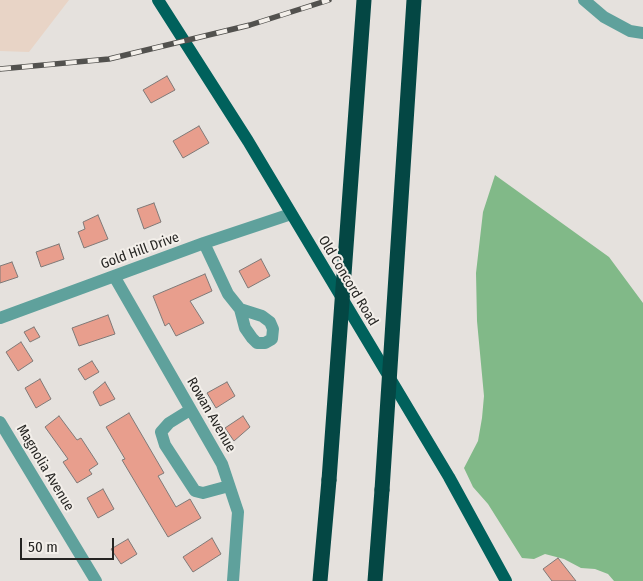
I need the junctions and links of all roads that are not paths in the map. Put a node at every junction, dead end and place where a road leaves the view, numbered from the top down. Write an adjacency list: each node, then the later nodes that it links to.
1 (158, 0): 6 (main road, Old Concord Road)
2 (364, 0): 16 (highway, bridge)
3 (414, 0): 17 (highway, bridge)
4 (584, 0): 5 (street)
5 (643, 33)
6 (291, 214): 7 (street, Gold Hill Drive); 18 (main road, Old Concord Road)
7 (204, 242): 8 (street, Gold Hill Drive); 9 (street)
8 (114, 276): 10 (street, Gold Hill Drive); 11 (street, Rowan Avenue)
9 (240, 309)
10 (0, 318)
11 (190, 410): 13 (street, Rowan Avenue); 13 (street)
12 (0, 422): 14 (street, Magnolia Avenue)
13 (229, 486): 15 (street, Rowan Avenue)
14 (96, 581)
15 (234, 581)
16 (320, 581)
17 (375, 581)
18 (506, 581)

